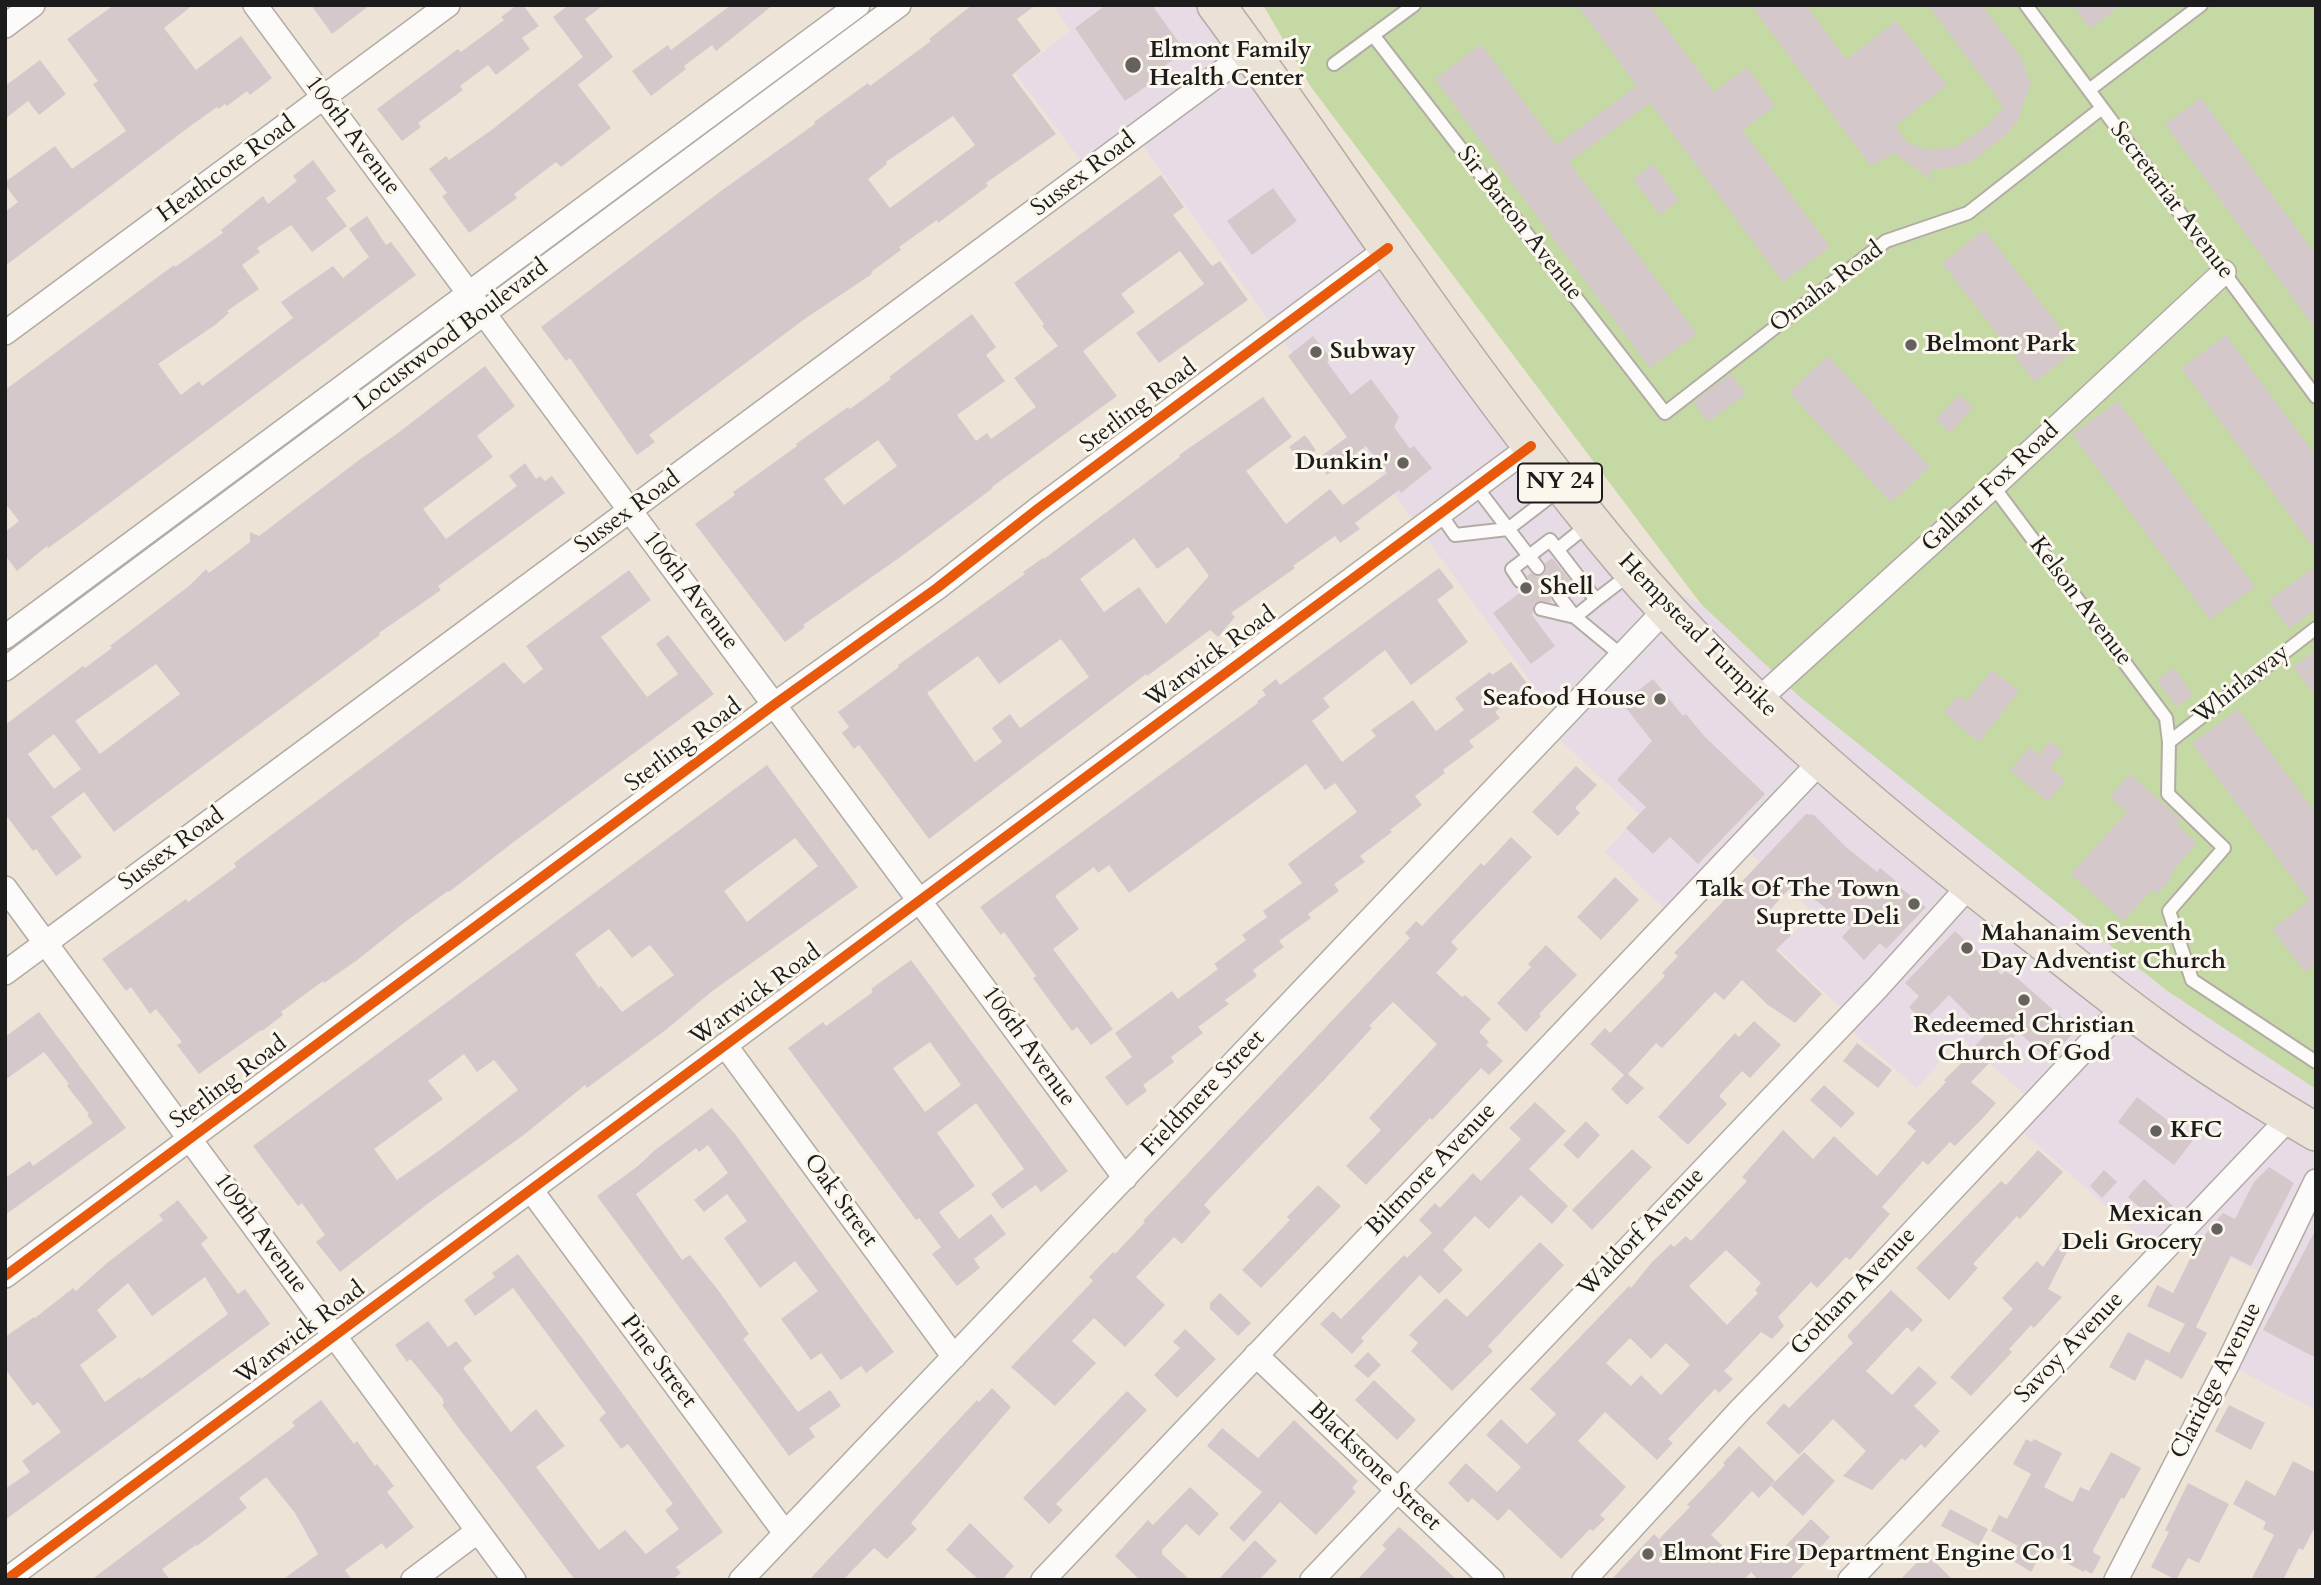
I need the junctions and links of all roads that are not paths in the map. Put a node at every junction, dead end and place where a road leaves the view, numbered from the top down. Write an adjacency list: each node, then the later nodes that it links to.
1 (33, 5): 10 (street)
2 (255, 5): 17 (street, 106th Avenue)
3 (448, 5): 17 (street, Heathcote Road)
4 (858, 5): 13 (street, Locustwood Boulevard)
5 (899, 5): 15 (street, Locustwood Boulevard)
6 (1216, 5): 12 (main road, Hempstead Turnpike / NY 24)
7 (1414, 5): 11 (lane)
8 (2026, 5): 16 (lane, Secretariat Avenue)
9 (2201, 5): 16 (lane)
10 (5, 26)
11 (1373, 35): 14 (lane); 25 (lane, Sir Barton Avenue)
12 (1250, 51): 19 (main road, Hempstead Turnpike / NY 24); 31 (street, Sussex Road)
13 (782, 61): 15 (street); 21 (street, Locustwood Boulevard)
14 (1334, 64)
15 (796, 81): 22 (street, Locustwood Boulevard)
16 (2089, 90): 18 (lane, Secretariat Avenue)
17 (324, 98): 21 (street, 106th Avenue); 23 (street, Heathcote Road)
18 (2102, 108): 20 (lane, Secretariat Avenue); 25 (lane, Omaha Road)
19 (1388, 248): 26 (main road, Hempstead Turnpike / NY 24); 51 (street, Sterling Road)
20 (2224, 272): 24 (lane, Secretariat Avenue); 27 (street, Gallant Fox Road)
21 (469, 294): 22 (street, 106th Avenue); 30 (street, Locustwood Boulevard)
22 (483, 313): 31 (street, 106th Avenue); 35 (street, Locustwood Boulevard)
23 (5, 333)
24 (2316, 397)
25 (1665, 413)
26 (1531, 446): 28 (main road, Hempstead Turnpike / NY 24); 29 (street, Warwick Road)
27 (1993, 486): 50 (street, Gallant Fox Road); 52 (lane, Kelson Avenue)
28 (1563, 487): 33 (main road, Hempstead Turnpike / NY 24); 34 (lane)
29 (1477, 488): 32 (street, Warwick Road); 34 (lane)
30 (177, 511): 35 (street); 47 (street, Locustwood Boulevard)
31 (630, 512): 51 (street, 106th Avenue); 57 (street, Sussex Road)
32 (1441, 514): 34 (lane); 56 (street, Warwick Road)
33 (1592, 522): 36 (lane); 39 (main road, Hempstead Turnpike / NY 24)
34 (1508, 529): 37 (lane)
35 (191, 530): 49 (street, Locustwood Boulevard)
36 (1558, 549): 37 (lane); 42 (lane)
37 (1529, 556): 38 (lane); 40 (lane)
38 (1538, 568)
39 (1633, 571): 42 (lane); 43 (main road, Hempstead Turnpike / NY 24)
40 (1520, 581)
41 (1559, 596): 45 (lane)
42 (1596, 600): 45 (lane)
43 (1667, 608): 48 (street, Fieldmere Street); 50 (main road, Hempstead Turnpike / NY 24)
44 (1541, 609): 45 (lane)
45 (1575, 617): 48 (lane)
46 (2316, 628): 52 (lane, Whirlaway)
47 (5, 637)
48 (1621, 656): 64 (street, Fieldmere Street)
49 (5, 669)
50 (1757, 701): 53 (main road, Hempstead Turnpike / NY 24)
51 (775, 704): 56 (street, 106th Avenue); 63 (street, Sterling Road)
52 (2169, 742): 61 (lane)
53 (1821, 761): 54 (main road, Hempstead Turnpike / NY 24); 69 (street, Biltmore Avenue)
54 (1970, 885): 59 (main road, Hempstead Turnpike / NY 24); 71 (street, Waldorf Avenue)
55 (5, 888): 57 (street, 109th Avenue)
56 (920, 900): 60 (street, Warwick Road); 64 (street, 106th Avenue)
57 (47, 943): 58 (street, Sussex Road); 63 (street, 109th Avenue)
58 (5, 974)
59 (2126, 1005): 62 (main road, Hempstead Turnpike / NY 24); 81 (street, Gotham Avenue)
60 (725, 1045): 66 (street, Warwick Road); 70 (street, Oak Street)
61 (2316, 1062)
62 (2303, 1124): 82 (street, Savoy Avenue)
63 (190, 1138): 67 (street, Sterling Road); 68 (street, 109th Avenue)
64 (1125, 1178): 70 (street, Fieldmere Street)
65 (2316, 1181): 83 (street, Claridge Avenue)
66 (531, 1190): 68 (street, Warwick Road); 73 (street, Pine Street)
67 (5, 1276)
68 (335, 1336): 72 (street, 109th Avenue); 74 (street, Warwick Road)
69 (1256, 1355): 71 (street, Blackstone Street); 78 (street, Biltmore Avenue)
70 (954, 1357): 73 (street, Fieldmere Street)
71 (1398, 1490): 79 (street, Waldorf Avenue); 80 (street, Blackstone Street)
72 (478, 1531): 75 (street); 76 (street, 109th Avenue)
73 (785, 1533): 77 (street, Fieldmere Street)
74 (6, 1580)
75 (413, 1580)
76 (514, 1580)
77 (741, 1580)
78 (1043, 1580)
79 (1312, 1580)
80 (1492, 1580)
81 (1584, 1580)
82 (1850, 1580)
83 (2116, 1580)

